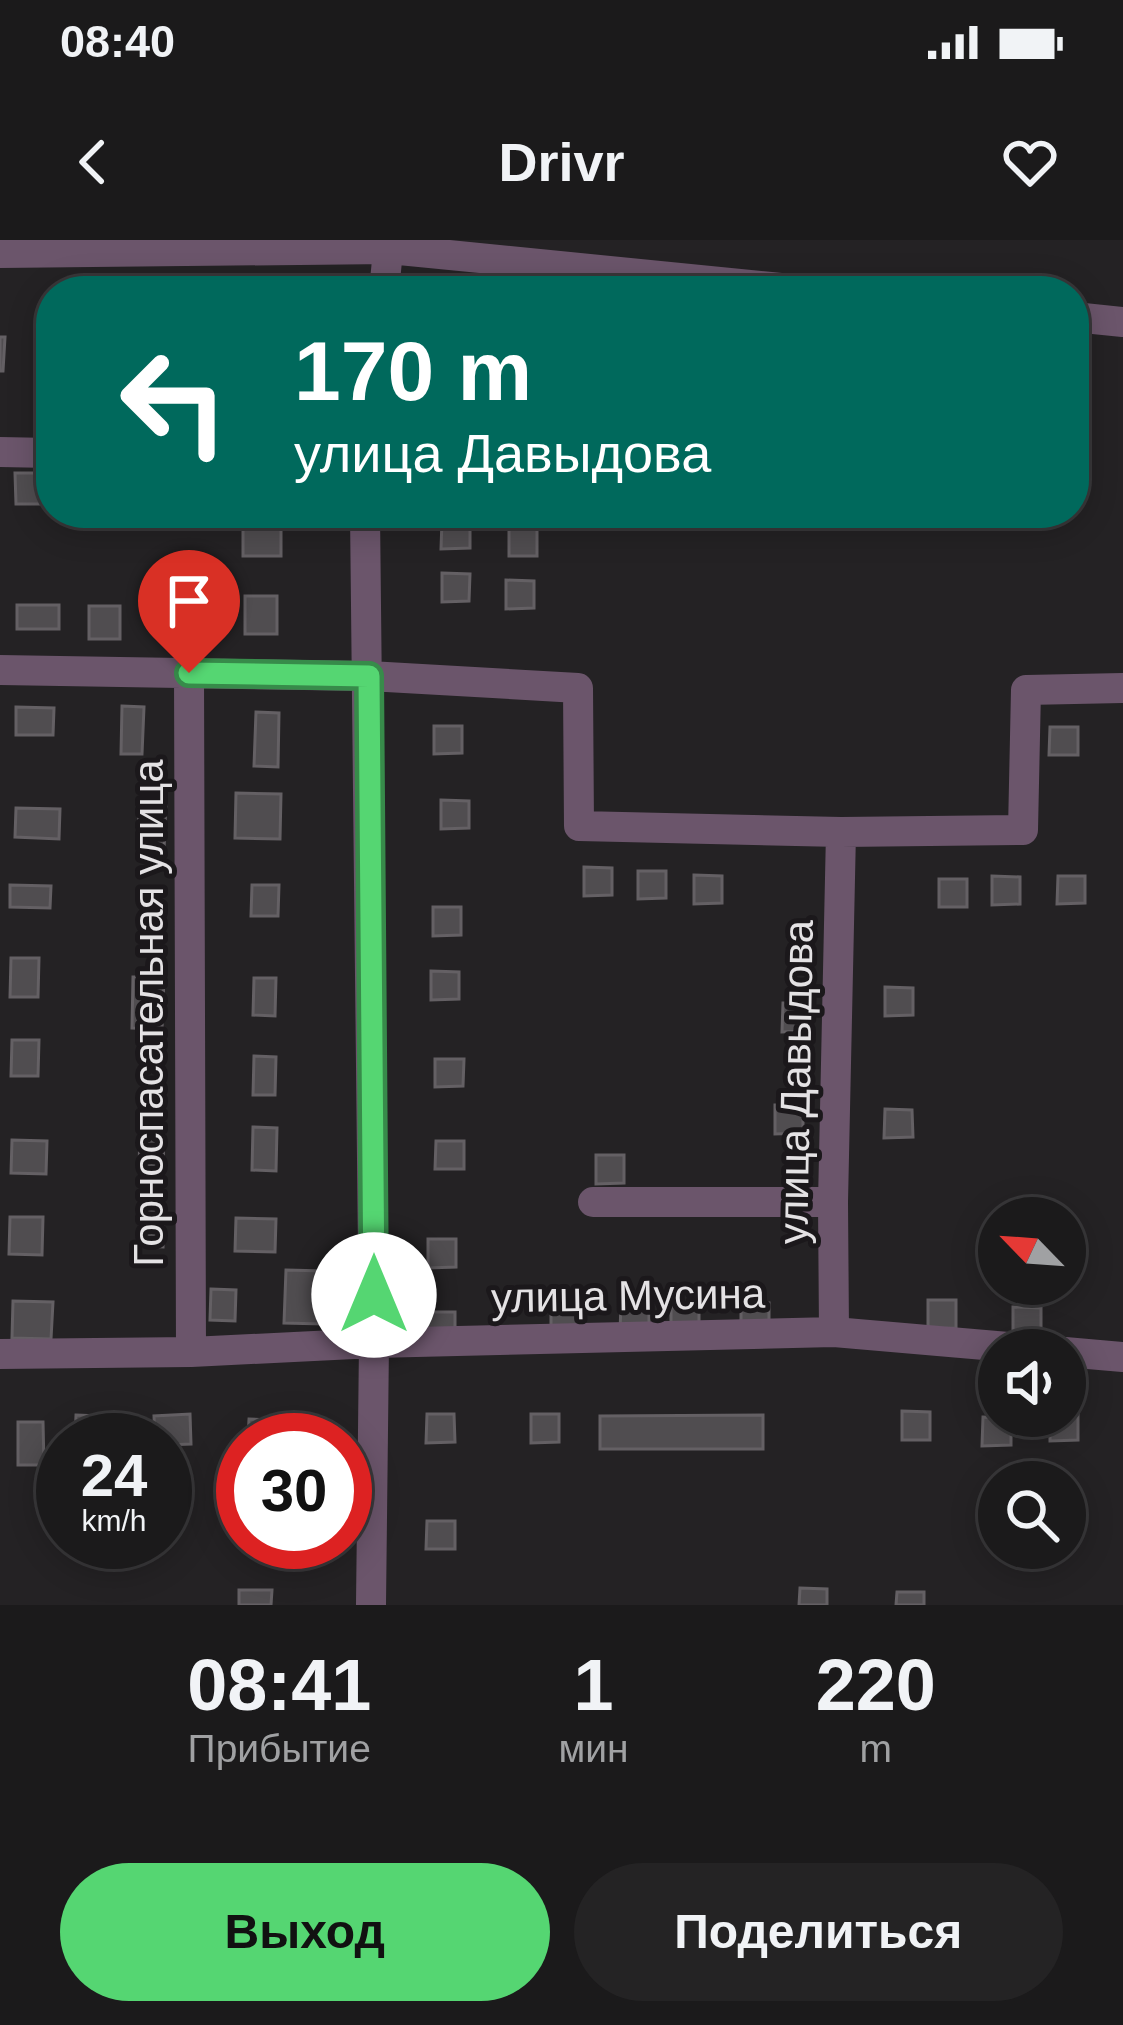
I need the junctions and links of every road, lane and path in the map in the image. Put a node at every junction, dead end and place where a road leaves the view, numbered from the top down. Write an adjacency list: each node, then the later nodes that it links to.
1 (389, 245): 2 (street); 3 (street); 4 (street)
2 (0, 253)
3 (386, 276)
4 (674, 276)
5 (1089, 319): 6 (street)
6 (1123, 322)
7 (0, 452): 8 (street)
8 (36, 453)
9 (365, 528): 12 (street)
10 (0, 670): 11 (street)
11 (189, 673): 12 (street); 20 (street, Горноспасательная улица)
12 (369, 676): 14 (street); 18 (street)
13 (1123, 688): 14 (street)
14 (841, 832): 16 (street, улица Давыдова)
15 (593, 1202): 16 (street)
16 (833, 1202): 17 (street, улица Давыдова)
17 (834, 1332): 18 (street, улица Мусина); 19 (street, улица Мусина)
18 (374, 1343): 20 (street, улица Мусина); 24 (street)
19 (978, 1344)
20 (190, 1352): 21 (street, улица Мусина)
21 (0, 1354)
22 (1086, 1354): 23 (street)
23 (1123, 1357)
24 (371, 1605)

